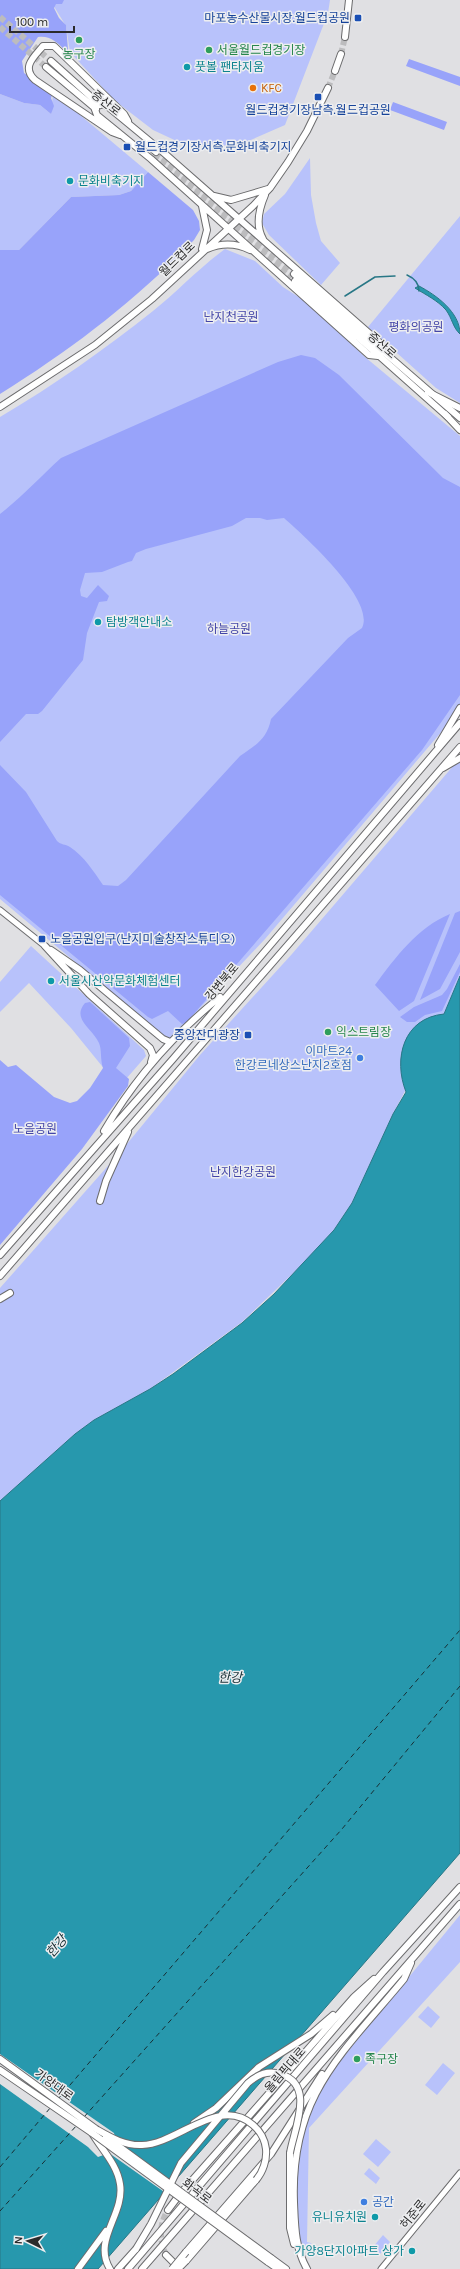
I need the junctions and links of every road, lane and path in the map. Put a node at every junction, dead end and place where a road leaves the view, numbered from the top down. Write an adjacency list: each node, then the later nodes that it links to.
1 (349, 0): 2 (main road)
2 (345, 37)
3 (341, 54): 6 (main road)
4 (51, 61): 8 (main road, 증산로)
5 (46, 67): 8 (main road, 증산로)
6 (335, 71)
7 (328, 88): 12 (main road, 월드컵로)
8 (96, 105): 9 (main road); 10 (main road); 11 (main road, 증산로)
9 (130, 125): 10 (main road); 13 (main road)
10 (125, 137): 14 (main road)
11 (154, 154)
12 (270, 188): 13 (main road); 15 (main road, 월드컵로); 17 (main road)
13 (206, 192): 15 (main road)
14 (201, 203): 16 (main road); 18 (main road)
15 (238, 219): 16 (main road, 월드컵로); 17 (main road)
16 (228, 228): 18 (main road, 월드컵로); 19 (main road)
17 (265, 243): 21 (main road)
18 (202, 251): 19 (main road); 23 (main road, 월드컵로)
19 (255, 252): 21 (main road)
20 (293, 276): 21 (main road, 증산로)
21 (379, 354): 22 (main road, 증산로); 25 (main road, 증산로)
22 (428, 392): 24 (main road); 26 (main road, 증산로)
23 (0, 407)
24 (460, 408)
25 (445, 414): 27 (main road, 증산로); 28 (main road)
26 (460, 418)
27 (460, 427)
28 (460, 430)
29 (460, 708): 33 (main road)
30 (460, 724): 33 (main road, 강변북로)
31 (460, 746): 34 (main road, 강변북로)
32 (460, 758): 34 (main road)
33 (429, 760): 39 (main road, 강변북로)
34 (440, 770): 42 (main road, 강변북로)
35 (0, 910): 36 (street)
36 (45, 946): 37 (main road); 38 (main road)
37 (78, 968): 38 (main road); 40 (main road)
38 (72, 977): 41 (main road)
39 (232, 987): 40 (main road); 43 (main road, 강변북로)
40 (170, 1042): 41 (main road)
41 (151, 1062): 43 (main road)
42 (132, 1124): 44 (main road); 46 (main road, 강변북로)
43 (98, 1142): 45 (main road, 강변북로)
44 (100, 1201)
45 (0, 1255)
46 (0, 1276)
47 (10, 1293): 48 (main road)
48 (0, 1299)
49 (460, 1887): 52 (main road, 올림픽대로)
50 (460, 1904): 51 (main road, 올림픽대로)
51 (413, 1958): 54 (main road); 68 (main road, 올림픽대로)
52 (383, 1972): 53 (main road); 67 (main road, 올림픽대로)
53 (354, 1997): 57 (main road, bridge); 60 (main road)
54 (345, 2050): 62 (main road); 69 (main road, bridge)
55 (0, 2059): 58 (main road, 가양대로)
56 (0, 2070): 58 (main road, 가양대로)
57 (190, 2127): 58 (main road, bridge); 70 (main road, bridge)
58 (94, 2131): 61 (main road); 71 (main road, 화곡로, bridge); 72 (main road, 화곡로, bridge)
59 (460, 2172): 74 (street, 허준로)
60 (168, 2210)
61 (117, 2215): 64 (main road); 65 (main road)
62 (298, 2251): 66 (main road, bridge); 73 (main road)
63 (166, 2255): 70 (main road)
64 (78, 2269)
65 (110, 2269)
66 (118, 2269)
67 (128, 2269)
68 (142, 2269)
69 (172, 2269)
70 (180, 2269)
71 (278, 2269)
72 (286, 2269)
73 (307, 2269)
74 (381, 2269)

